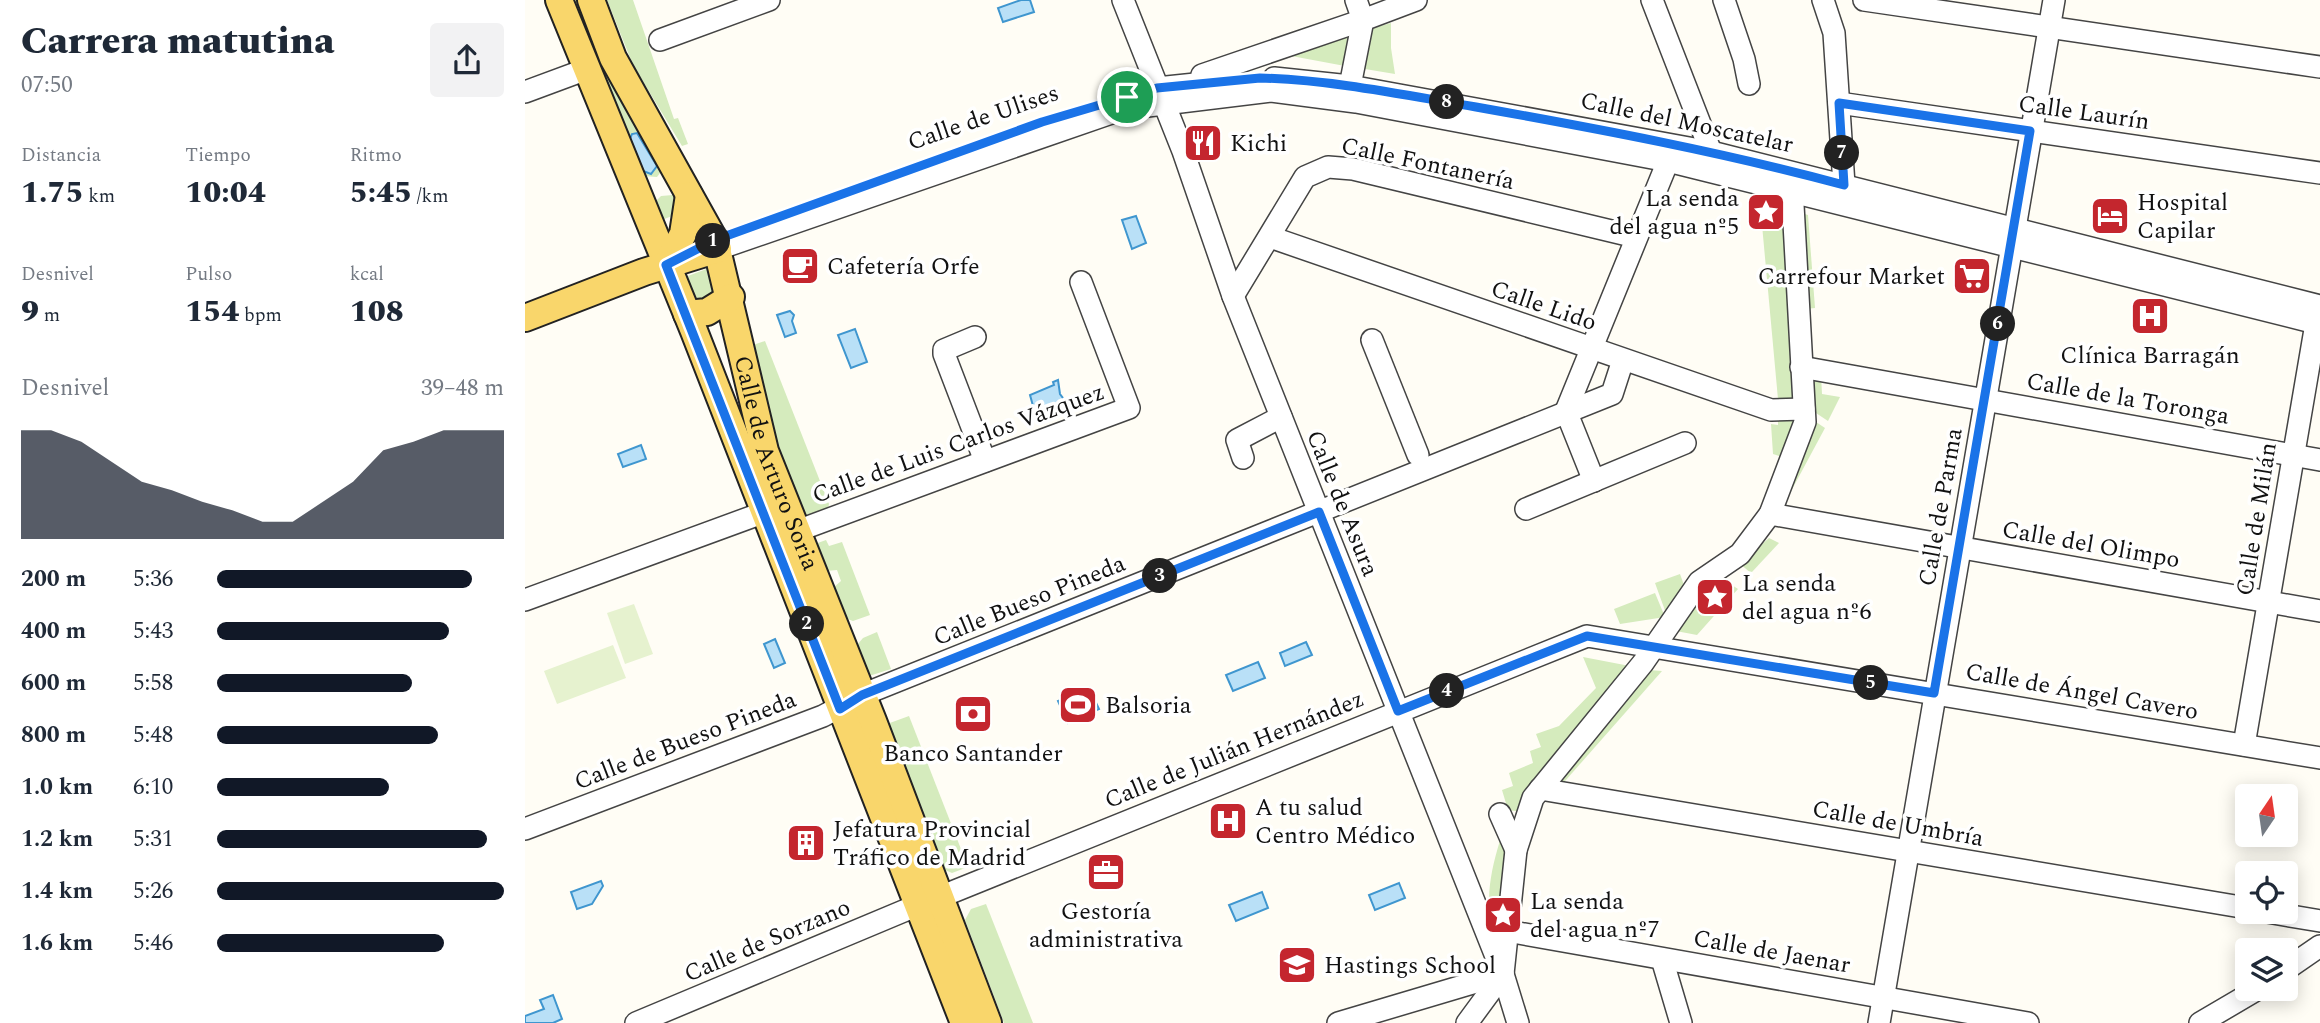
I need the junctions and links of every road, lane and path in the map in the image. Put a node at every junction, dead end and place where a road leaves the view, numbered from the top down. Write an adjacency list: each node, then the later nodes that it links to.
1 (559, 0): 15 (main road, Calle de Arturo Soria)
2 (590, 0): 27 (main road, Calle de Arturo Soria)
3 (769, 0): 13 (street)
4 (1123, 0): 19 (street, Calle de Asura)
5 (1416, 0): 11 (street, Calle de Ulises)
6 (1652, 0): 22 (street)
7 (1724, 0): 16 (street)
8 (1823, 0): 20 (street)
9 (1864, 0): 12 (street)
10 (2054, 0): 12 (street, Calle de Parma)
11 (1359, 10): 17 (street); 19 (street, Calle de Ulises)
12 (2049, 27): 14 (street); 21 (street, Calle de Parma)
13 (660, 40)
14 (2320, 67)
15 (587, 69): 18 (street); 28 (main road, Calle de Arturo Soria)
16 (1749, 83)
17 (1350, 86): 19 (street, Calle del Moscatelar); 22 (street, Calle del Moscatelar)
18 (525, 92)
19 (1160, 96): 23 (street, Calle del Moscatelar); 32 (street, Calle de Ulises); 35 (street, Calle de Asura)
20 (1839, 103): 21 (street, Calle Laurín); 26 (street)
21 (2030, 131): 24 (street, Calle Laurín); 31 (street, Calle de Parma)
22 (1711, 152): 25 (street, Calle del Moscatelar)
23 (1668, 161): 25 (street, Calle del Moscatelar); 30 (street)
24 (2320, 173)
25 (1800, 175): 26 (street, Calle del Moscatelar); 31 (street, Calle del Moscatelar); 45 (street)
26 (1844, 185): 31 (street, Calle del Moscatelar)
27 (689, 195): 28 (main road); 32 (main road, Calle de Arturo Soria); 33 (main road)
28 (641, 204): 33 (main road, Calle de Arturo Soria)
29 (1270, 237): 30 (street, Calle Fontanería); 35 (street, Calle Fontanería); 42 (street, Calle Lido)
30 (1636, 237): 42 (street)
31 (2012, 237): 37 (street, Calle del Moscatelar); 48 (street, Calle de Parma)
32 (716, 245): 33 (main road); 36 (main road, Calle de Arturo Soria)
33 (666, 265): 38 (main road, Calle de Arturo Soria); 39 (main road)
34 (1081, 282): 57 (street, Calle de Luis Carlos Vázquez)
35 (1233, 296): 51 (street, Calle de Asura)
36 (731, 297): 38 (main road); 44 (main road, Calle de Arturo Soria)
37 (2319, 312): 46 (street, Calle de Milán)
38 (687, 314): 47 (main road, Calle de Arturo Soria)
39 (525, 318)
40 (975, 337): 57 (street)
41 (1372, 340): 53 (street)
42 (1593, 350): 43 (street, Calle Lido); 50 (street)
43 (1623, 360): 49 (street, Calle Lido); 50 (street, Calle Bueso Pineda)
44 (743, 367): 47 (main road); 63 (main road, Calle de Arturo Soria)
45 (1801, 368): 48 (street, Calle de la Toronga); 49 (street)
46 (2314, 369): 54 (street, Calle de Milán)
47 (710, 374): 60 (main road, Calle de Arturo Soria)
48 (1985, 399): 54 (street, Calle de la Toronga); 64 (street, Calle de Parma)
49 (1804, 409): 62 (street)
50 (1566, 411): 58 (street); 61 (street, Calle Bueso Pineda)
51 (1281, 417): 55 (street); 61 (street, Calle de Asura)
52 (1685, 443): 58 (street)
53 (1419, 455)
54 (2293, 455): 56 (street, Calle de la Toronga); 66 (street, Calle de Milán)
55 (1243, 458)
56 (2320, 460)
57 (985, 461): 63 (street, Calle de Luis Carlos Vázquez)
58 (1594, 481): 59 (street)
59 (1526, 509)
60 (765, 512): 65 (street); 71 (main road, Calle de Arturo Soria)
61 (1319, 512): 71 (street, Calle Bueso Pineda); 72 (street, Calle de Asura)
62 (1770, 514): 64 (street, Calle del Olimpo); 69 (street)
63 (797, 531): 71 (main road, Calle de Arturo Soria)
64 (1960, 547): 66 (street, Calle del Olimpo); 70 (street, Calle de Parma)
65 (525, 600)
66 (2269, 602): 67 (street, Calle del Olimpo); 73 (street, Calle de Milán)
67 (2320, 611)
68 (1587, 636): 69 (street, Calle de Ángel Cavero); 72 (street, Calle de Julián Hernández)
69 (1655, 647): 70 (street, Calle de Ángel Cavero); 75 (street)
70 (1934, 693): 73 (street, Calle de Ángel Cavero); 79 (street, Calle de Parma)
71 (851, 702): 77 (street, Calle de Bueso Pineda); 80 (main road, Calle de Arturo Soria)
72 (1398, 711): 80 (street, Calle de Julián Hernández); 88 (street, Calle de Asura)
73 (2245, 745): 74 (street, Calle de Ángel Cavero)
74 (2320, 758)
75 (1540, 789): 78 (street); 79 (street, Calle de Umbría)
76 (1500, 814): 78 (street)
77 (525, 829)
78 (1516, 850): 84 (street)
79 (1908, 852): 81 (street, Calle de Umbría); 89 (street, Calle de Parma)
80 (929, 901): 92 (street, Calle de Sorzano); 93 (main road, Calle de Arturo Soria); 94 (main road, Calle de Arturo Soria)
81 (2235, 906)
82 (2298, 917): 83 (street)
83 (2320, 920)
84 (1507, 931): 86 (street, Calle de Jaenar); 88 (street)
85 (2320, 946): 87 (street)
86 (1662, 959): 89 (street, Calle de Jaenar); 98 (street)
87 (2298, 961)
88 (1503, 974): 95 (street); 96 (street); 97 (street, Calle de Asura)
89 (1884, 996): 99 (street, Calle de Parma); 100 (street, Calle de Jaenar)
90 (2238, 1001): 91 (street)
91 (2207, 1019): 101 (street)
92 (636, 1023)
93 (964, 1023)
94 (988, 1023)
95 (1338, 1023)
96 (1468, 1023)
97 (1518, 1023)
98 (1681, 1023)
99 (1879, 1023)
100 (2028, 1023)
101 (2194, 1023)

